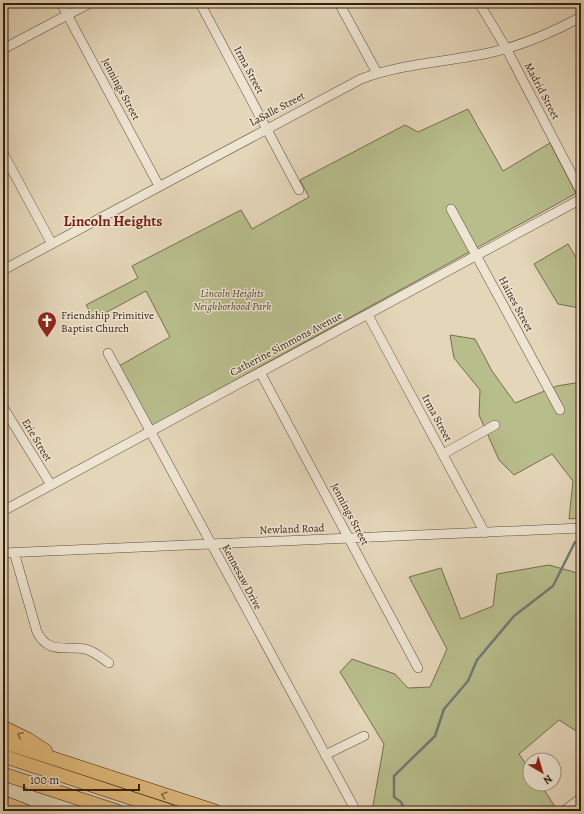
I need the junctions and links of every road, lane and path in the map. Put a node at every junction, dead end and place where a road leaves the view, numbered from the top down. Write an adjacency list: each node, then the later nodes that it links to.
1 (61, 3): 6 (street, Jennings Street)
2 (90, 3): 6 (street)
3 (200, 3): 11 (street, Irma Street)
4 (339, 3): 10 (street)
5 (478, 3): 8 (street, Madrid Street)
6 (67, 15): 9 (street); 13 (street, Jennings Street)
7 (581, 17): 8 (street, LaSalle Street)
8 (506, 48): 10 (street, LaSalle Street); 15 (street, Madrid Street)
9 (3, 49)
10 (377, 73): 11 (street, LaSalle Street)
11 (267, 128): 13 (street, LaSalle Street); 14 (street, Irma Street)
12 (3, 153): 18 (street)
13 (159, 186): 18 (street, LaSalle Street)
14 (300, 190)
15 (581, 192)
16 (581, 199): 19 (street, Catherine Simmons Avenue)
17 (451, 210): 19 (street, Haines Street)
18 (52, 244): 20 (street, LaSalle Street)
19 (476, 256): 21 (street, Catherine Simmons Avenue); 25 (street, Haines Street)
20 (3, 270)
21 (368, 315): 23 (street, Catherine Simmons Avenue); 28 (street, Irma Street)
22 (108, 353): 27 (street, Kennesaw Drive)
23 (260, 372): 27 (street, Catherine Simmons Avenue); 33 (street, Jennings Street)
24 (3, 406): 29 (street, Erie Street)
25 (560, 410)
26 (495, 425): 28 (street)
27 (150, 431): 29 (street, Catherine Simmons Avenue); 34 (street, Kennesaw Drive)
28 (443, 454): 32 (street, Irma Street)
29 (50, 485): 30 (street, Catherine Simmons Avenue)
30 (3, 510)
31 (581, 528): 32 (street, Newland Road)
32 (485, 533): 33 (street, Newland Road)
33 (349, 539): 34 (street, Newland Road); 38 (street, Jennings Street)
34 (212, 544): 35 (street, Newland Road); 42 (street, Kennesaw Drive)
35 (14, 552): 36 (street, Newland Road); 37 (street)
36 (3, 553)
37 (109, 663)
38 (418, 668)
39 (3, 727): 44 (highway, one-way to 39)
40 (364, 736): 42 (street)
41 (3, 742): 44 (highway)
42 (325, 754): 52 (street, Kennesaw Drive)
43 (3, 756): 50 (highway)
44 (60, 760): 51 (highway, one-way to 44)
45 (3, 774): 49 (highway)
46 (581, 798): 53 (street)
47 (3, 802): 48 (highway)
48 (26, 811)
49 (116, 811)
50 (170, 811)
51 (215, 811)
52 (356, 811)
53 (564, 811)

